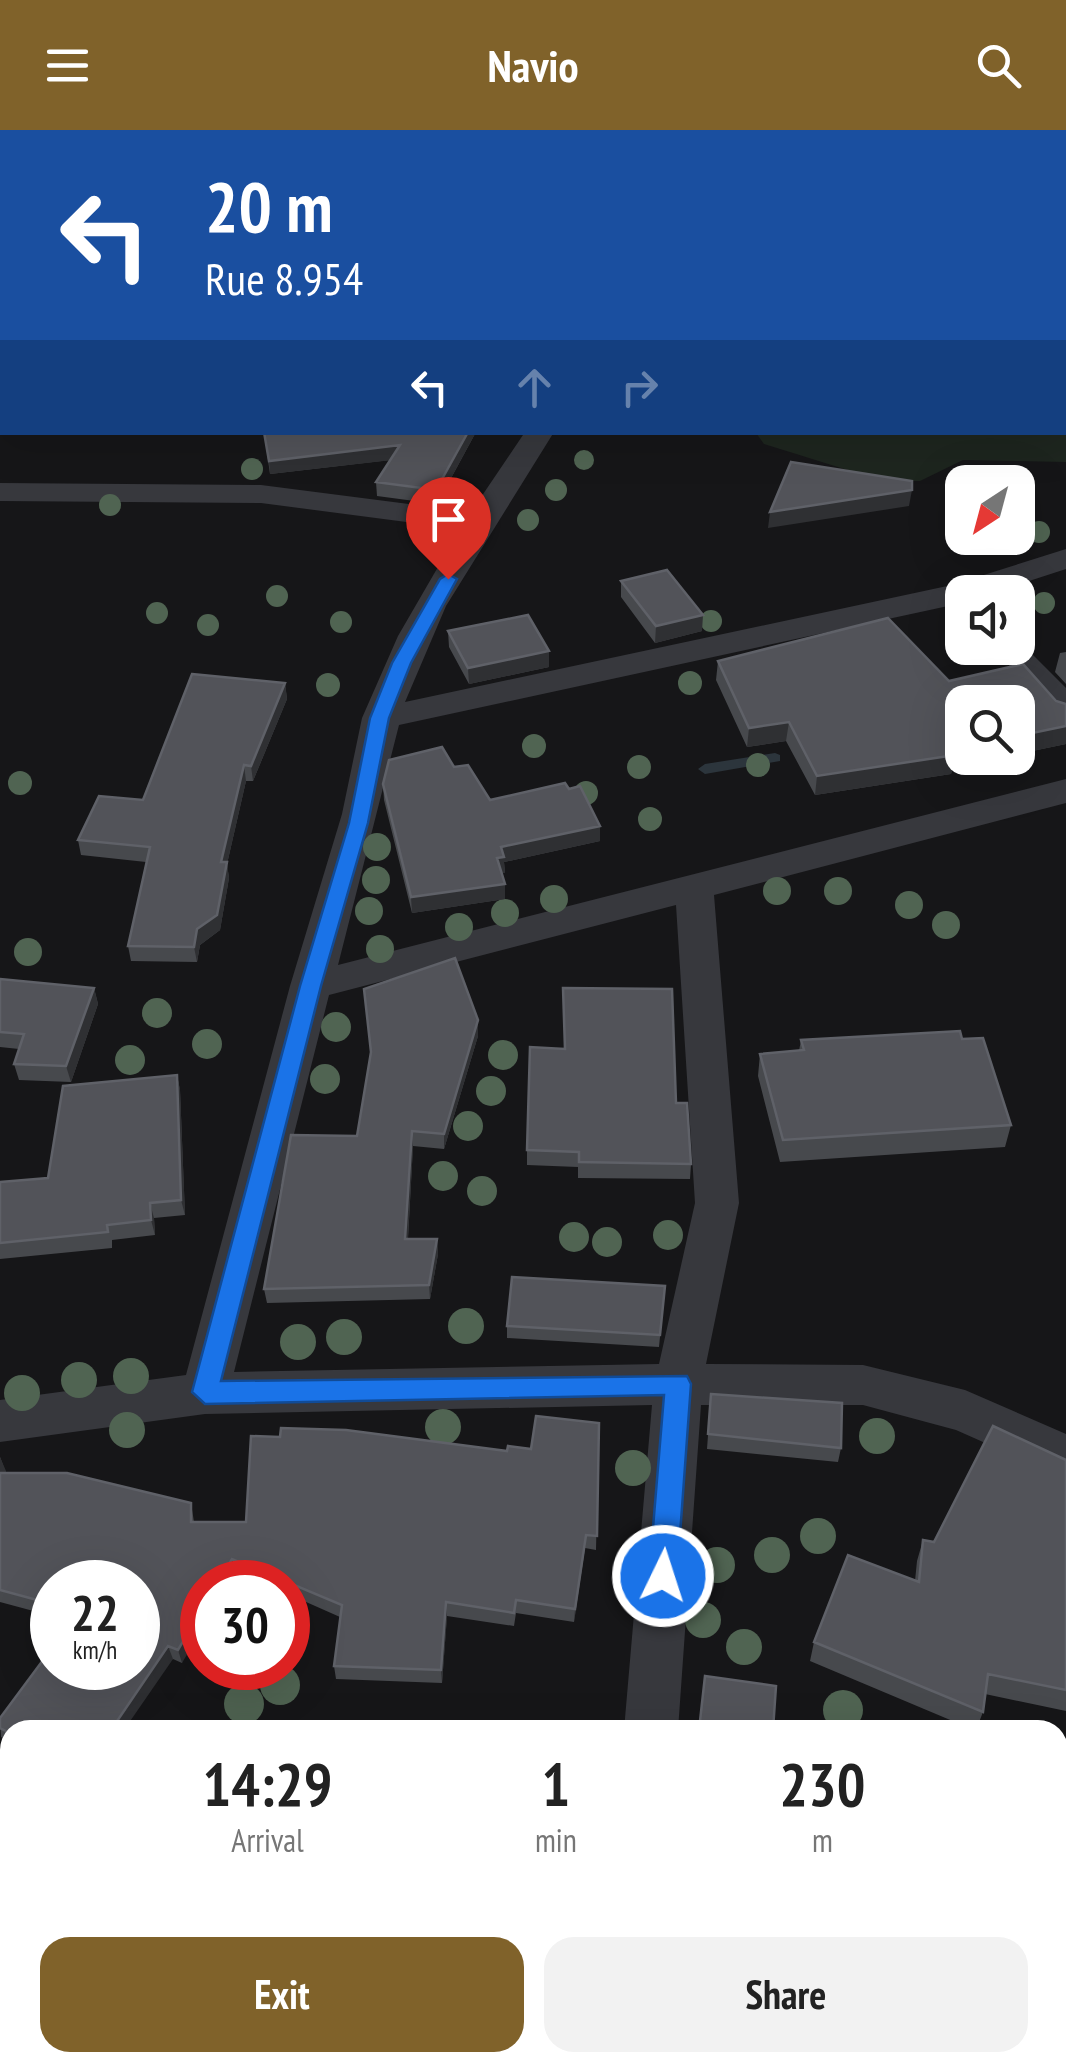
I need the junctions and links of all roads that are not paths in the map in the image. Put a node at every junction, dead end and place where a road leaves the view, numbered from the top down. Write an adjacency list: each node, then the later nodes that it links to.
1 (538, 435): 3 (street)
2 (0, 492): 3 (street)
3 (479, 522): 9 (street)
4 (1066, 559): 5 (street)
5 (1018, 575)
6 (945, 597): 9 (street)
7 (1026, 665): 8 (street)
8 (1066, 709)
9 (380, 718): 12 (street)
10 (1066, 791): 11 (street)
11 (694, 885): 12 (street); 13 (street)
12 (310, 986): 14 (street)
13 (678, 1384): 14 (street); 16 (street); 17 (street)
14 (205, 1392): 15 (street)
15 (0, 1421)
16 (1066, 1457)
17 (652, 1720)

